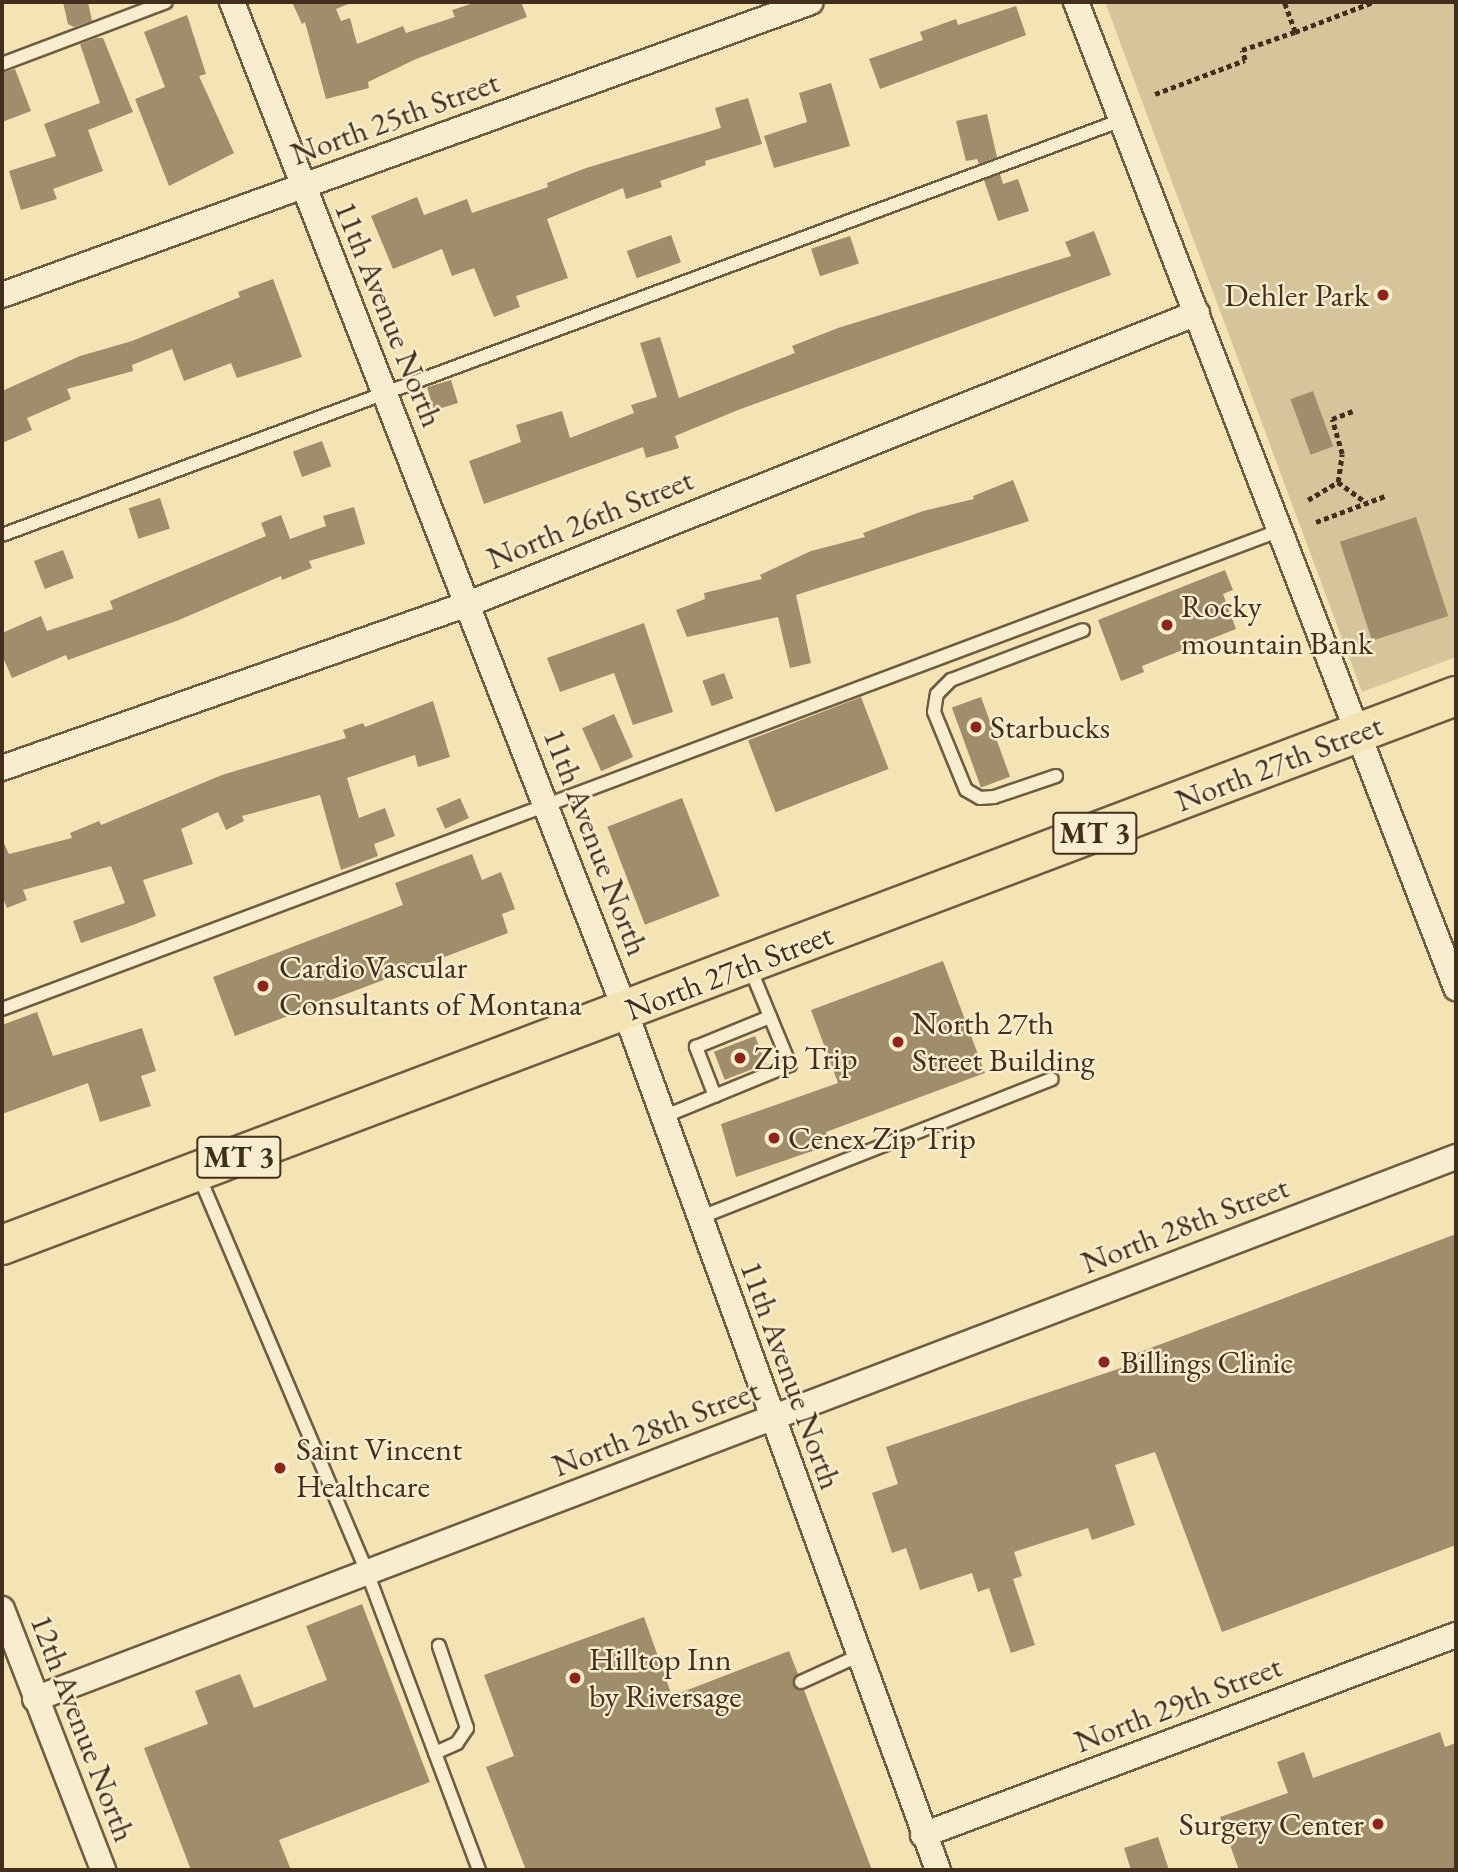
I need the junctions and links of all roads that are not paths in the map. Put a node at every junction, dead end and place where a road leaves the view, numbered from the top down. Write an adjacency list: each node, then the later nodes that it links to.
1 (166, 2): 5 (lane)
2 (232, 2): 7 (street, 11th Avenue North)
3 (811, 2): 7 (street, North 25th Street)
4 (1076, 2): 6 (street)
5 (2, 64)
6 (1122, 120): 9 (street); 10 (lane)
7 (303, 187): 8 (street, North 25th Street); 10 (street, 11th Avenue North)
8 (2, 295)
9 (1197, 313): 11 (street); 13 (street, North 26th Street)
10 (384, 392): 12 (lane); 13 (street, 11th Avenue North)
11 (1281, 530): 16 (street); 19 (lane)
12 (2, 535)
13 (468, 604): 17 (street, North 26th Street); 19 (street, 11th Avenue North)
14 (1083, 631): 18 (lane)
15 (1456, 696): 16 (main road, North 27th Street / MT 3)
16 (1355, 734): 20 (main road, North 27th Street / MT 3); 21 (street)
17 (2, 768)
18 (1056, 776)
19 (544, 805): 22 (lane); 23 (street, 11th Avenue North)
20 (749, 965): 23 (main road, North 27th Street / MT 3); 24 (lane)
21 (1456, 988)
22 (2, 1009)
23 (625, 1012): 27 (street, 11th Avenue North); 29 (main road, North 27th Street / MT 3)
24 (770, 1017): 26 (lane); 26 (lane)
25 (1052, 1079): 30 (lane)
26 (715, 1096): 27 (lane)
27 (663, 1117): 30 (street, 11th Avenue North)
28 (1456, 1157): 32 (street, North 28th Street)
29 (197, 1172): 31 (main road, North 27th Street / MT 3); 33 (lane)
30 (699, 1218): 32 (street, 11th Avenue North)
31 (2, 1245)
32 (772, 1420): 33 (street, North 28th Street); 37 (street, 11th Avenue North)
33 (366, 1572): 39 (street, North 28th Street); 40 (lane)
34 (2, 1609): 39 (street, 12th Avenue North)
35 (1456, 1635): 41 (street, North 29th Street)
36 (439, 1646): 40 (lane)
37 (858, 1656): 38 (lane); 41 (street, 11th Avenue North)
38 (801, 1682)
39 (35, 1699): 42 (street, 12th Avenue North)
40 (435, 1753): 43 (lane)
41 (923, 1835): 44 (street, 11th Avenue North)
42 (103, 1870)
43 (480, 1870)
44 (938, 1870)

